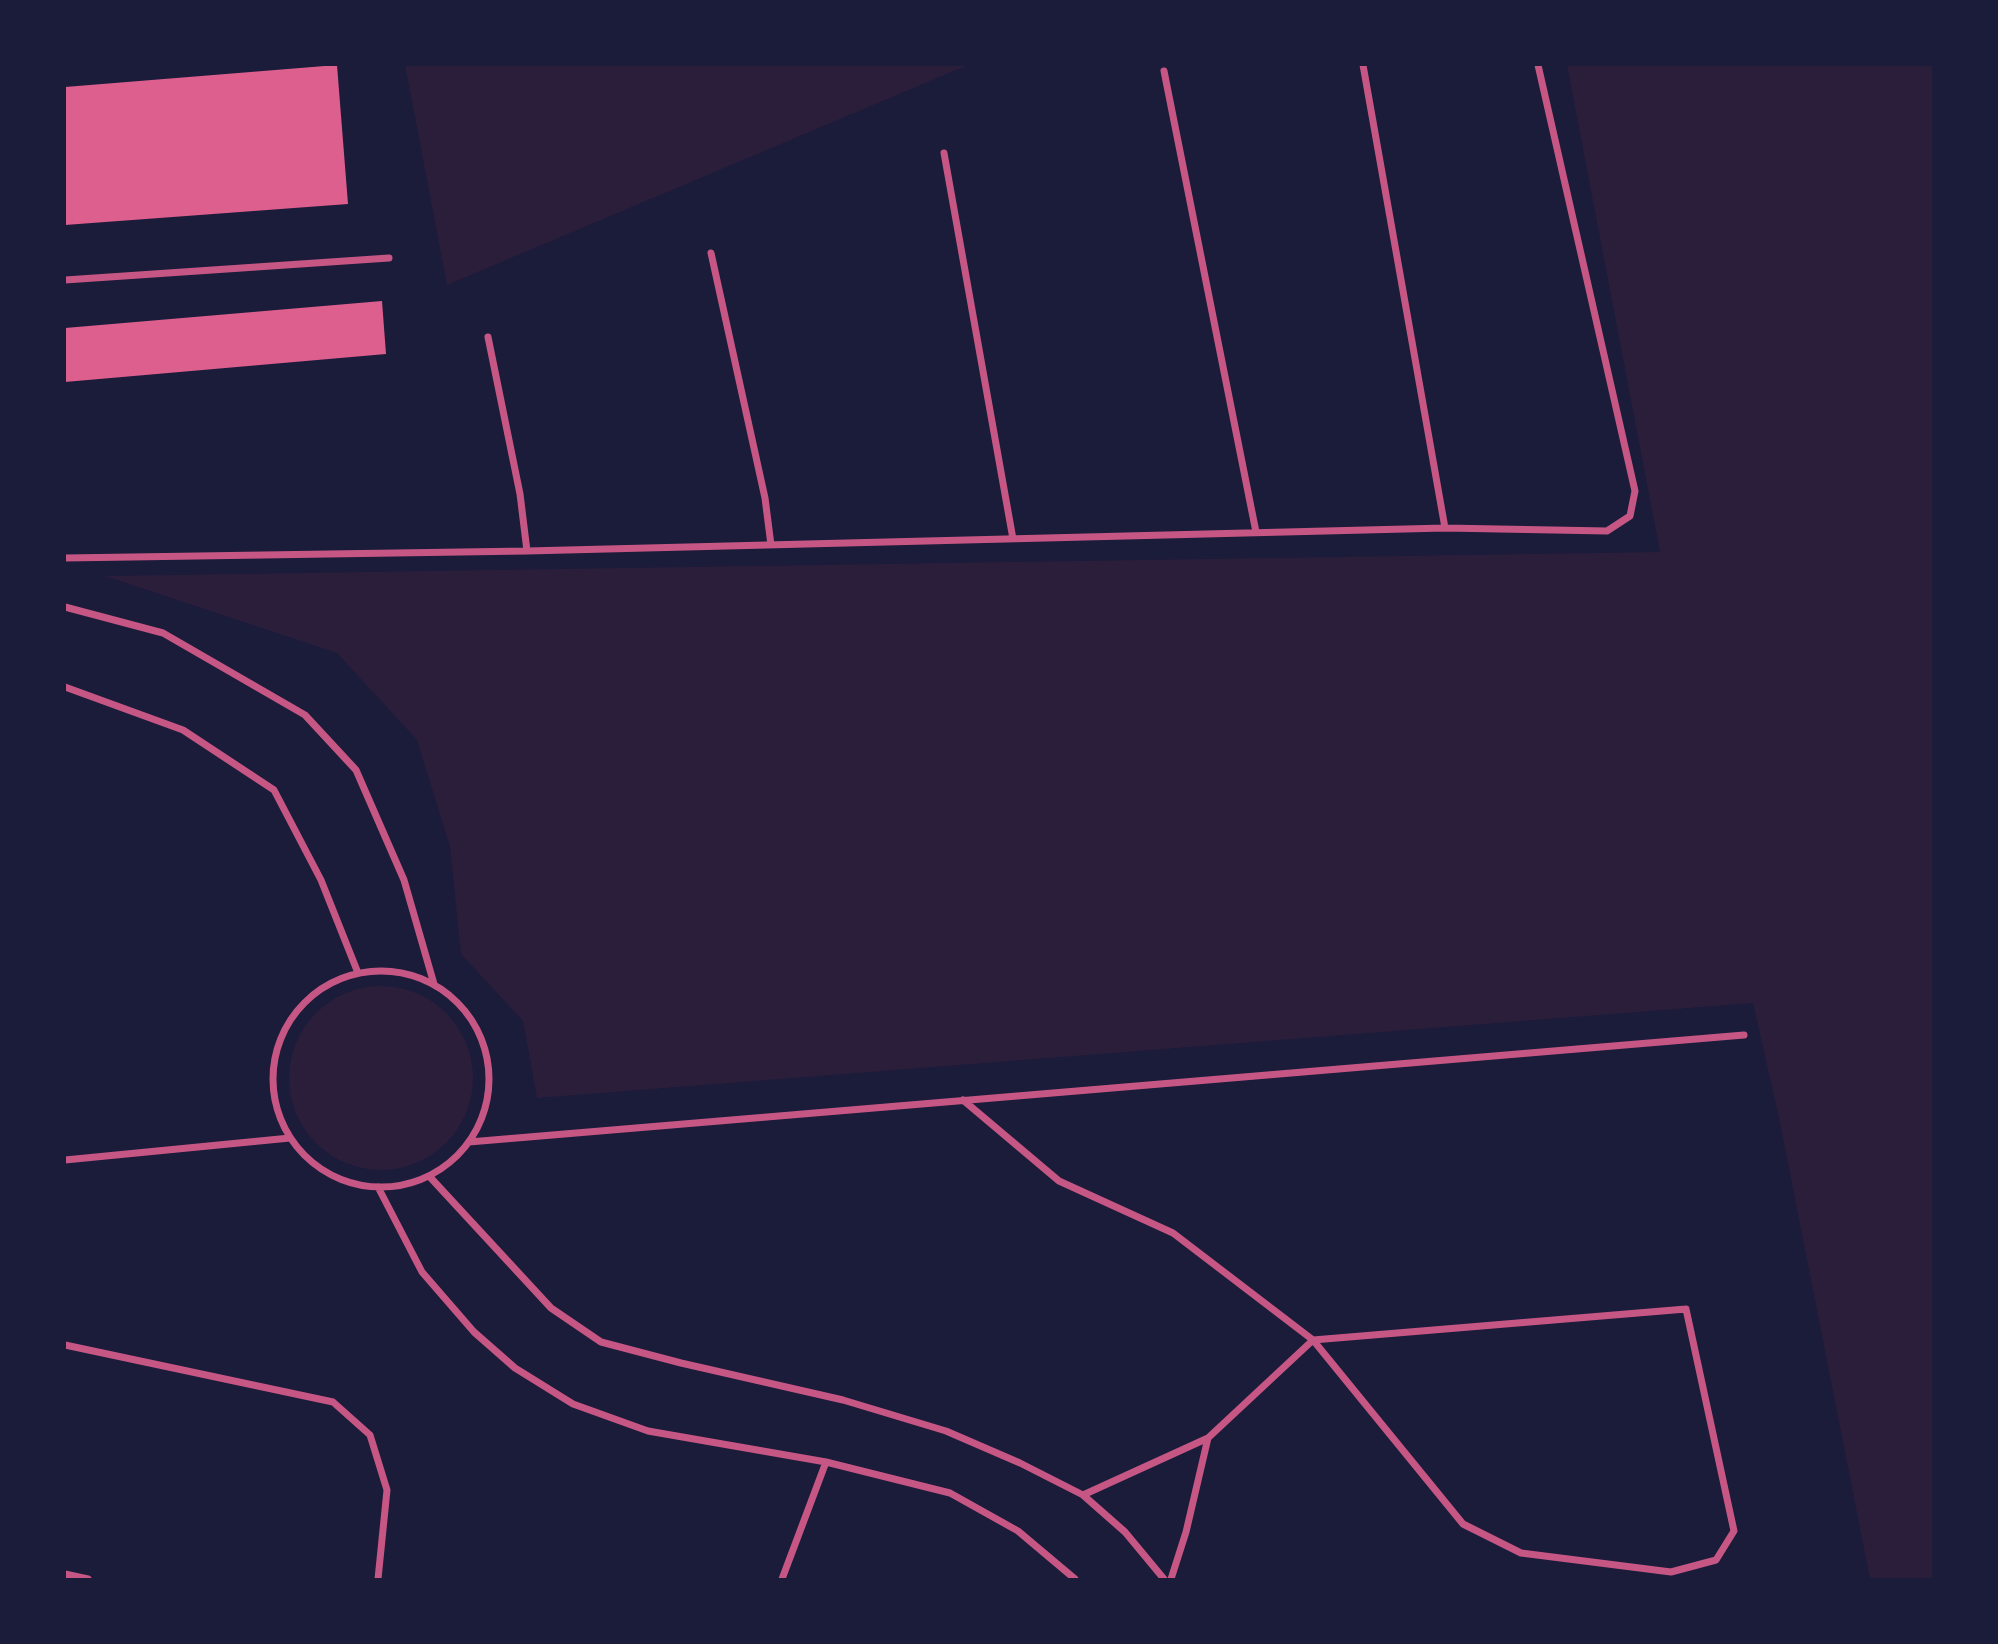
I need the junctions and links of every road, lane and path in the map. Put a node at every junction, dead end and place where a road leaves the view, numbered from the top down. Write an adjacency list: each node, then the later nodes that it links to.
1 (1363, 65): 9 (street)
2 (1538, 65): 9 (street)
3 (1164, 71): 10 (street)
4 (944, 153): 11 (street)
5 (711, 253): 12 (street)
6 (388, 258): 7 (street)
7 (65, 280)
8 (488, 337): 13 (street)
9 (1445, 528): 10 (street)
10 (1256, 532): 11 (street)
11 (1013, 539): 12 (street)
12 (771, 545): 13 (street)
13 (527, 551): 14 (street)
14 (65, 558)
15 (65, 607): 18 (street)
16 (65, 687): 17 (street)
17 (358, 973): 18 (street); 21 (street)
18 (434, 985): 22 (street)
19 (1744, 1035): 20 (street)
20 (963, 1100): 22 (street); 26 (street)
21 (290, 1138): 23 (street); 25 (street)
22 (469, 1142): 24 (street)
23 (65, 1160)
24 (429, 1176): 25 (street); 30 (street)
25 (378, 1187): 29 (street)
26 (1313, 1340): 26 (street); 28 (street)
27 (65, 1345): 33 (street)
28 (1208, 1438): 30 (street); 37 (street)
29 (826, 1462): 34 (street); 35 (street)
30 (1083, 1495): 36 (street)
31 (65, 1574): 32 (street)
32 (88, 1579)
33 (378, 1579)
34 (782, 1579)
35 (1073, 1579)
36 (1164, 1579)
37 (1171, 1579)

